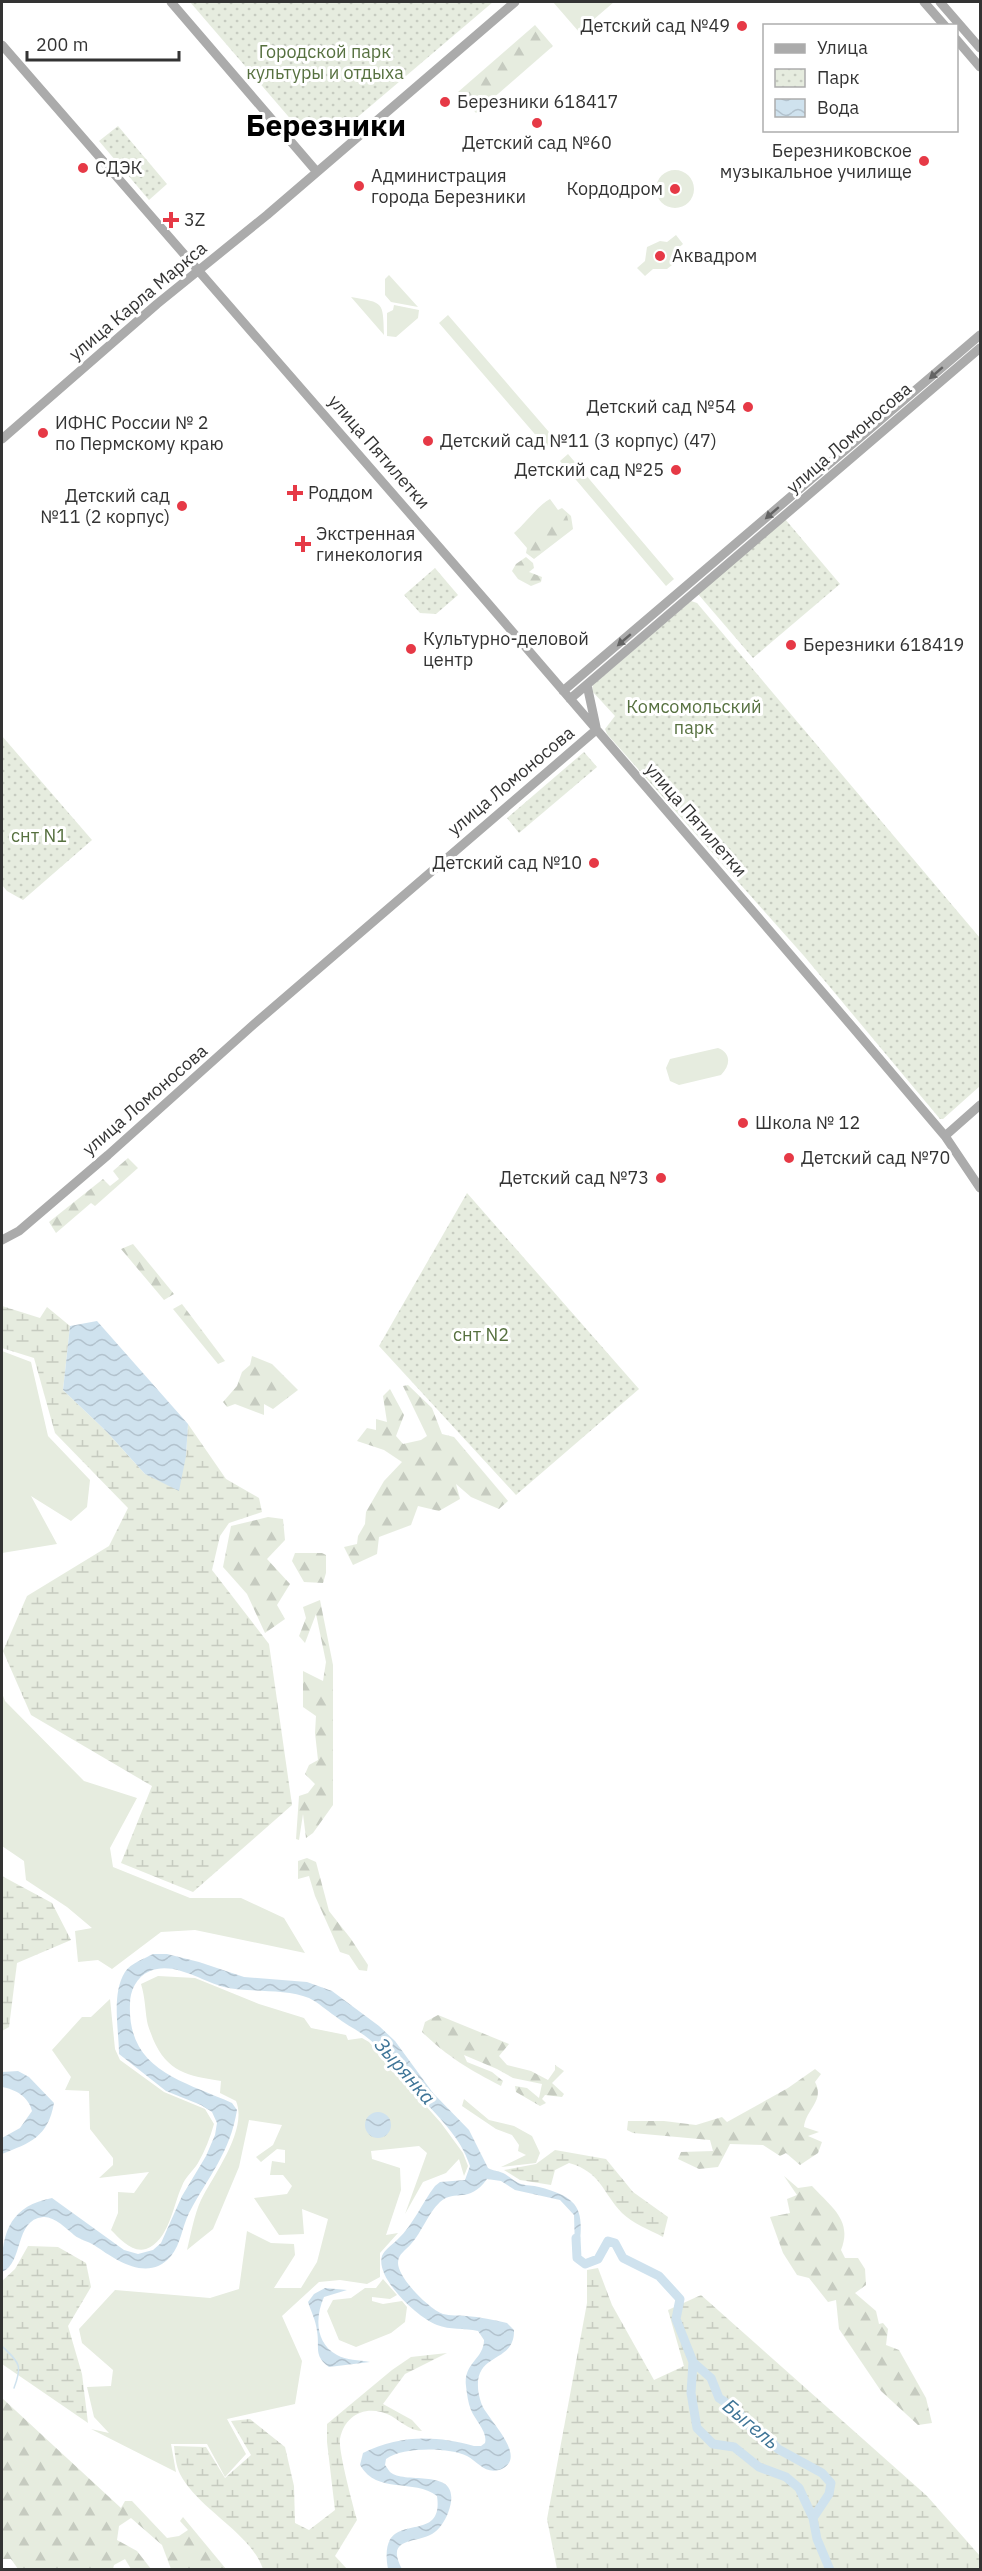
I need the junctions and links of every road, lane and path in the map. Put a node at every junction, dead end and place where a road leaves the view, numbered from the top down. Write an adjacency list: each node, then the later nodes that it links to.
1 (171, 2): 11 (main road)
2 (515, 2): 11 (main road, улица Карла Маркса)
3 (924, 2): 5 (main road)
4 (943, 5): 5 (main road); 9 (main road)
5 (937, 17): 6 (main road)
6 (943, 24)
7 (958, 40): 10 (main road)
8 (2, 45): 12 (main road, улица Пятилетки)
9 (981, 48)
10 (981, 67)
11 (317, 172): 12 (main road, улица Карла Маркса)
12 (198, 271): 15 (main road, улица Карла Маркса); 17 (main road, улица Пятилетки)
13 (981, 335): 16 (main road, улица Ломоносова, one-way to 16)
14 (981, 348): 16 (main road, улица Ломоносова)
15 (2, 439)
16 (589, 679): 17 (main road, улица Ломоносова); 18 (main road); 19 (main road, улица Ломоносова)
17 (563, 691): 18 (main road, улица Пятилетки)
18 (570, 699): 19 (main road, улица Пятилетки)
19 (596, 730): 21 (main road, улица Пятилетки); 23 (main road, улица Ломоносова)
20 (981, 1105): 21 (main road)
21 (945, 1136): 22 (main road, улица Пятилетки)
22 (981, 1188)
23 (2, 1240)

